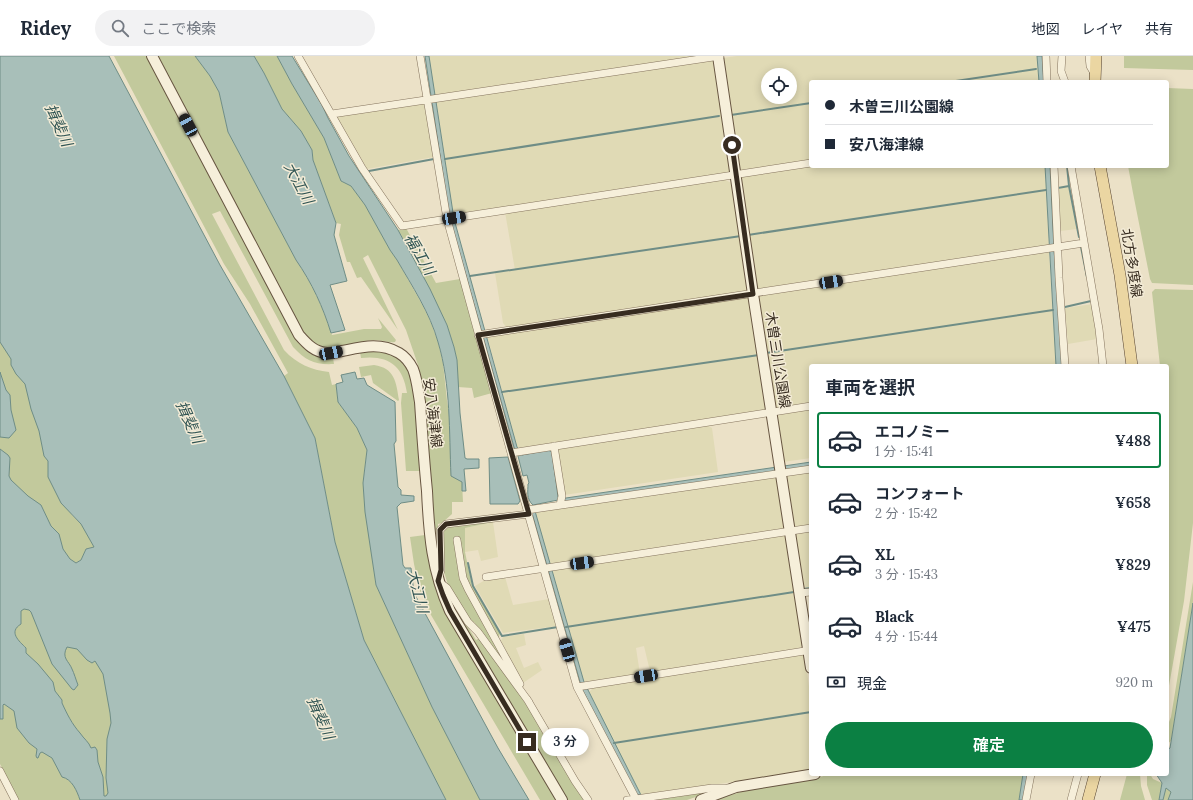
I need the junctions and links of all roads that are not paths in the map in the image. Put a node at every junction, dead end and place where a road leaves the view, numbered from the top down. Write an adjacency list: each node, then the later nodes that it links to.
1 (152, 56): 40 (main road, 安八海津線)
2 (298, 56): 13 (street)
3 (420, 56): 12 (street)
4 (719, 56): 12 (street); 18 (main road, 木曽三川公園線)
5 (1046, 56): 10 (street)
6 (1062, 56): 11 (street)
7 (1089, 56): 9 (street)
8 (1096, 56): 9 (main road)
9 (1095, 79)
10 (1047, 80)
11 (1064, 80)
12 (431, 99): 13 (street); 19 (street)
13 (332, 114): 19 (street)
14 (809, 163): 18 (street)
15 (1054, 168): 21 (street)
16 (1071, 168): 20 (street)
17 (1100, 168): 26 (main road, 北方多度線)
18 (736, 175): 19 (street); 22 (main road, 木曽三川公園線)
19 (450, 218): 23 (street)
20 (1084, 243): 21 (street); 25 (street)
21 (1054, 248): 22 (street); 24 (street)
22 (753, 294): 23 (street); 28 (main road, 木曽三川公園線)
23 (482, 334): 30 (street)
24 (1065, 364)
25 (1103, 364)
26 (1132, 364)
27 (809, 406): 28 (street)
28 (772, 412): 29 (street); 31 (main road, 木曽三川公園線)
29 (554, 446): 30 (street); 33 (street)
30 (515, 452): 34 (street)
31 (780, 469): 32 (street); 33 (street); 36 (main road, 木曽三川公園線)
32 (809, 469)
33 (561, 501): 34 (street)
34 (528, 512): 38 (street); 40 (street)
35 (809, 528): 36 (street)
36 (789, 531): 38 (street); 42 (main road, 木曽三川公園線)
37 (457, 540): 46 (street)
38 (547, 568): 39 (street); 45 (street)
39 (486, 577)
40 (438, 581): 46 (street); 55 (main road, 安八海津線)
41 (809, 592): 42 (street)
42 (799, 593): 43 (main road, 木曽三川公園線)
43 (809, 646)
44 (809, 651): 45 (street)
45 (581, 686): 53 (street)
46 (529, 702): 56 (street)
47 (0, 771): 54 (street)
48 (809, 775): 52 (main road)
49 (1031, 776): 59 (street)
50 (1077, 776): 60 (street)
51 (1094, 776): 61 (main road)
52 (736, 788): 53 (street); 58 (main road)
53 (636, 799): 57 (street)
54 (15, 800)
55 (562, 800)
56 (588, 800)
57 (627, 800)
58 (701, 800)
59 (1026, 800)
60 (1071, 800)
61 (1088, 800)

